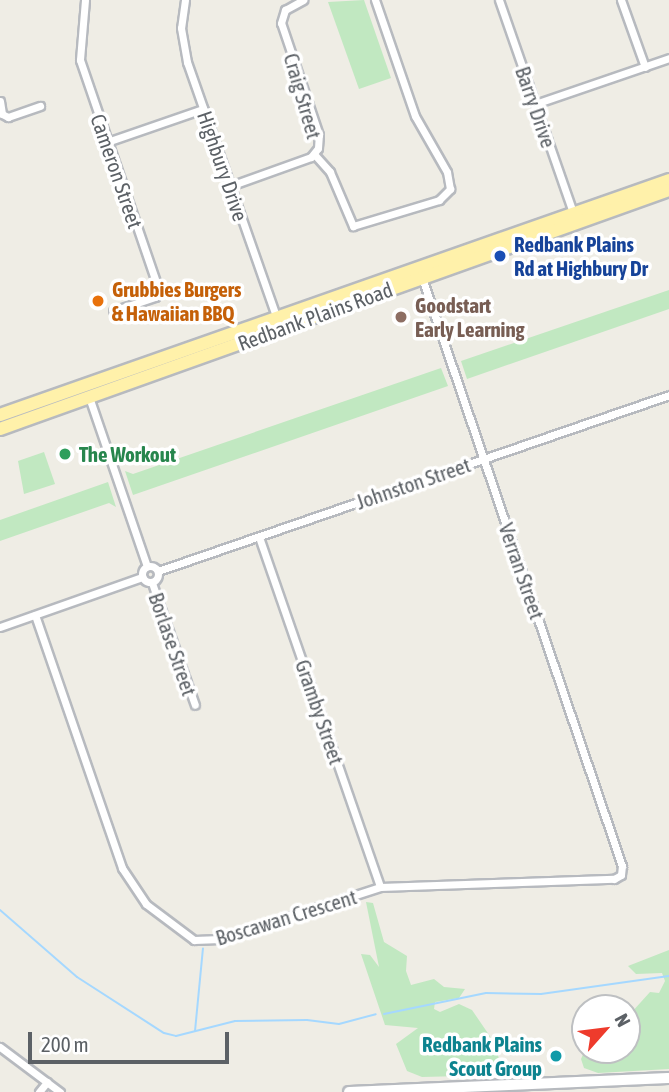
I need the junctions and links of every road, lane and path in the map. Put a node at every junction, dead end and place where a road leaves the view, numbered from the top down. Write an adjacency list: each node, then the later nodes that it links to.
1 (85, 0): 14 (street, Cameron Street)
2 (185, 0): 12 (street, Highbury Drive)
3 (303, 0): 15 (street, Craig Street)
4 (375, 0): 15 (street)
5 (499, 0): 10 (street, Barry Drive)
6 (621, 0): 8 (street)
7 (669, 58): 8 (street)
8 (645, 67): 10 (street)
9 (0, 101): 13 (street)
10 (535, 104): 19 (street, Barry Drive)
11 (40, 106): 13 (street)
12 (203, 109): 14 (street); 17 (street, Highbury Drive)
13 (1, 115)
14 (107, 142): 21 (street, Cameron Street)
15 (314, 154): 17 (street, Craig Street)
16 (669, 180): 19 (main road, Redbank Plains Road)
17 (230, 186): 22 (street, Highbury Drive)
18 (669, 190): 20 (main road, Redbank Plains Road)
19 (573, 213): 20 (main road, Redbank Plains Road)
20 (420, 273): 22 (main road, Redbank Plains Road); 27 (street, Verran Street)
21 (113, 311)
22 (278, 323): 23 (main road, Redbank Plains Road); 23 (main road, Redbank Plains Road)
23 (88, 392): 25 (main road, Redbank Plains Road); 26 (main road, Redbank Plains Road); 29 (street)
24 (669, 396): 27 (street, Johnston Street)
25 (0, 415)
26 (0, 429)
27 (484, 458): 28 (street, Johnston Street); 36 (street, Verran Street)
28 (259, 537): 30 (street, Johnston Street); 37 (street, Gramby Street)
29 (146, 566): 30 (street); 31 (street)
30 (158, 572): 32 (street)
31 (142, 577): 32 (street); 33 (street)
32 (152, 583): 35 (street, Borlase Street)
33 (35, 615): 34 (street); 37 (street, Boscawan Crescent)
34 (0, 627)
35 (195, 705)
36 (621, 875): 37 (street, Boscawan Crescent)
37 (380, 887)
38 (0, 1047): 40 (street)
39 (669, 1078): 43 (street)
40 (47, 1082): 41 (street); 42 (street)
41 (39, 1092)
42 (60, 1092)
43 (349, 1092)

